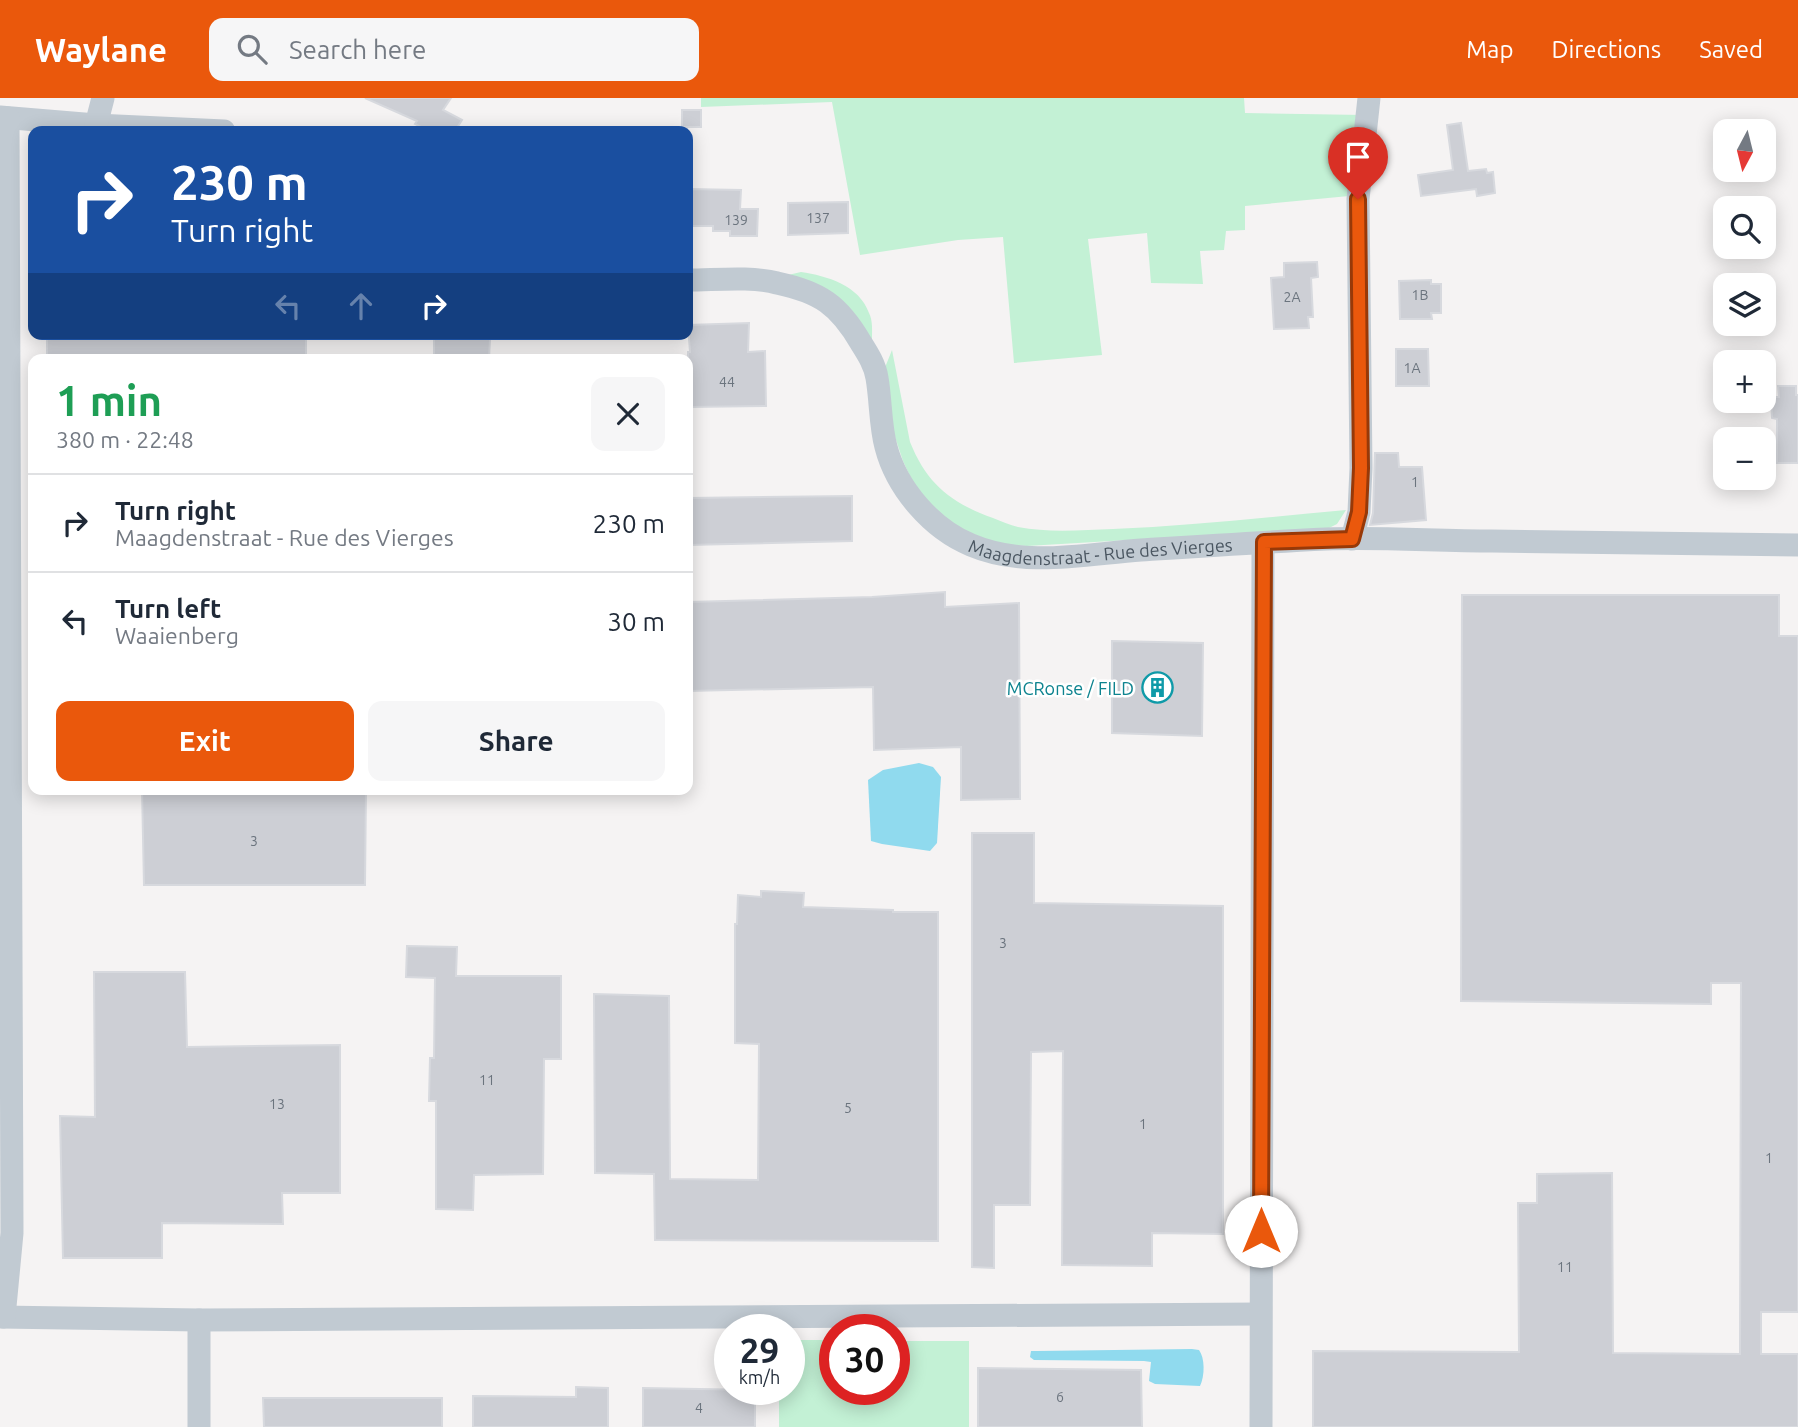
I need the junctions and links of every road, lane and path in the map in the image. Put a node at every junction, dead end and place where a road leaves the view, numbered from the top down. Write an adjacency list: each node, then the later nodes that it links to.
1 (103, 98): 4 (street)
2 (1369, 98): 7 (street)
3 (4, 117): 4 (street); 11 (street)
4 (96, 125): 5 (street)
5 (117, 126)
6 (693, 281): 8 (street, Maagdenstraat - Rue des Vierges)
7 (1352, 539): 8 (street, Maagdenstraat - Rue des Vierges); 9 (street, Maagdenstraat - Rue des Vierges)
8 (1264, 542): 10 (street)
9 (1798, 545)
10 (1261, 1314): 12 (street); 14 (street)
11 (2, 1317): 12 (street)
12 (199, 1320): 13 (street)
13 (200, 1427)
14 (1261, 1427)

